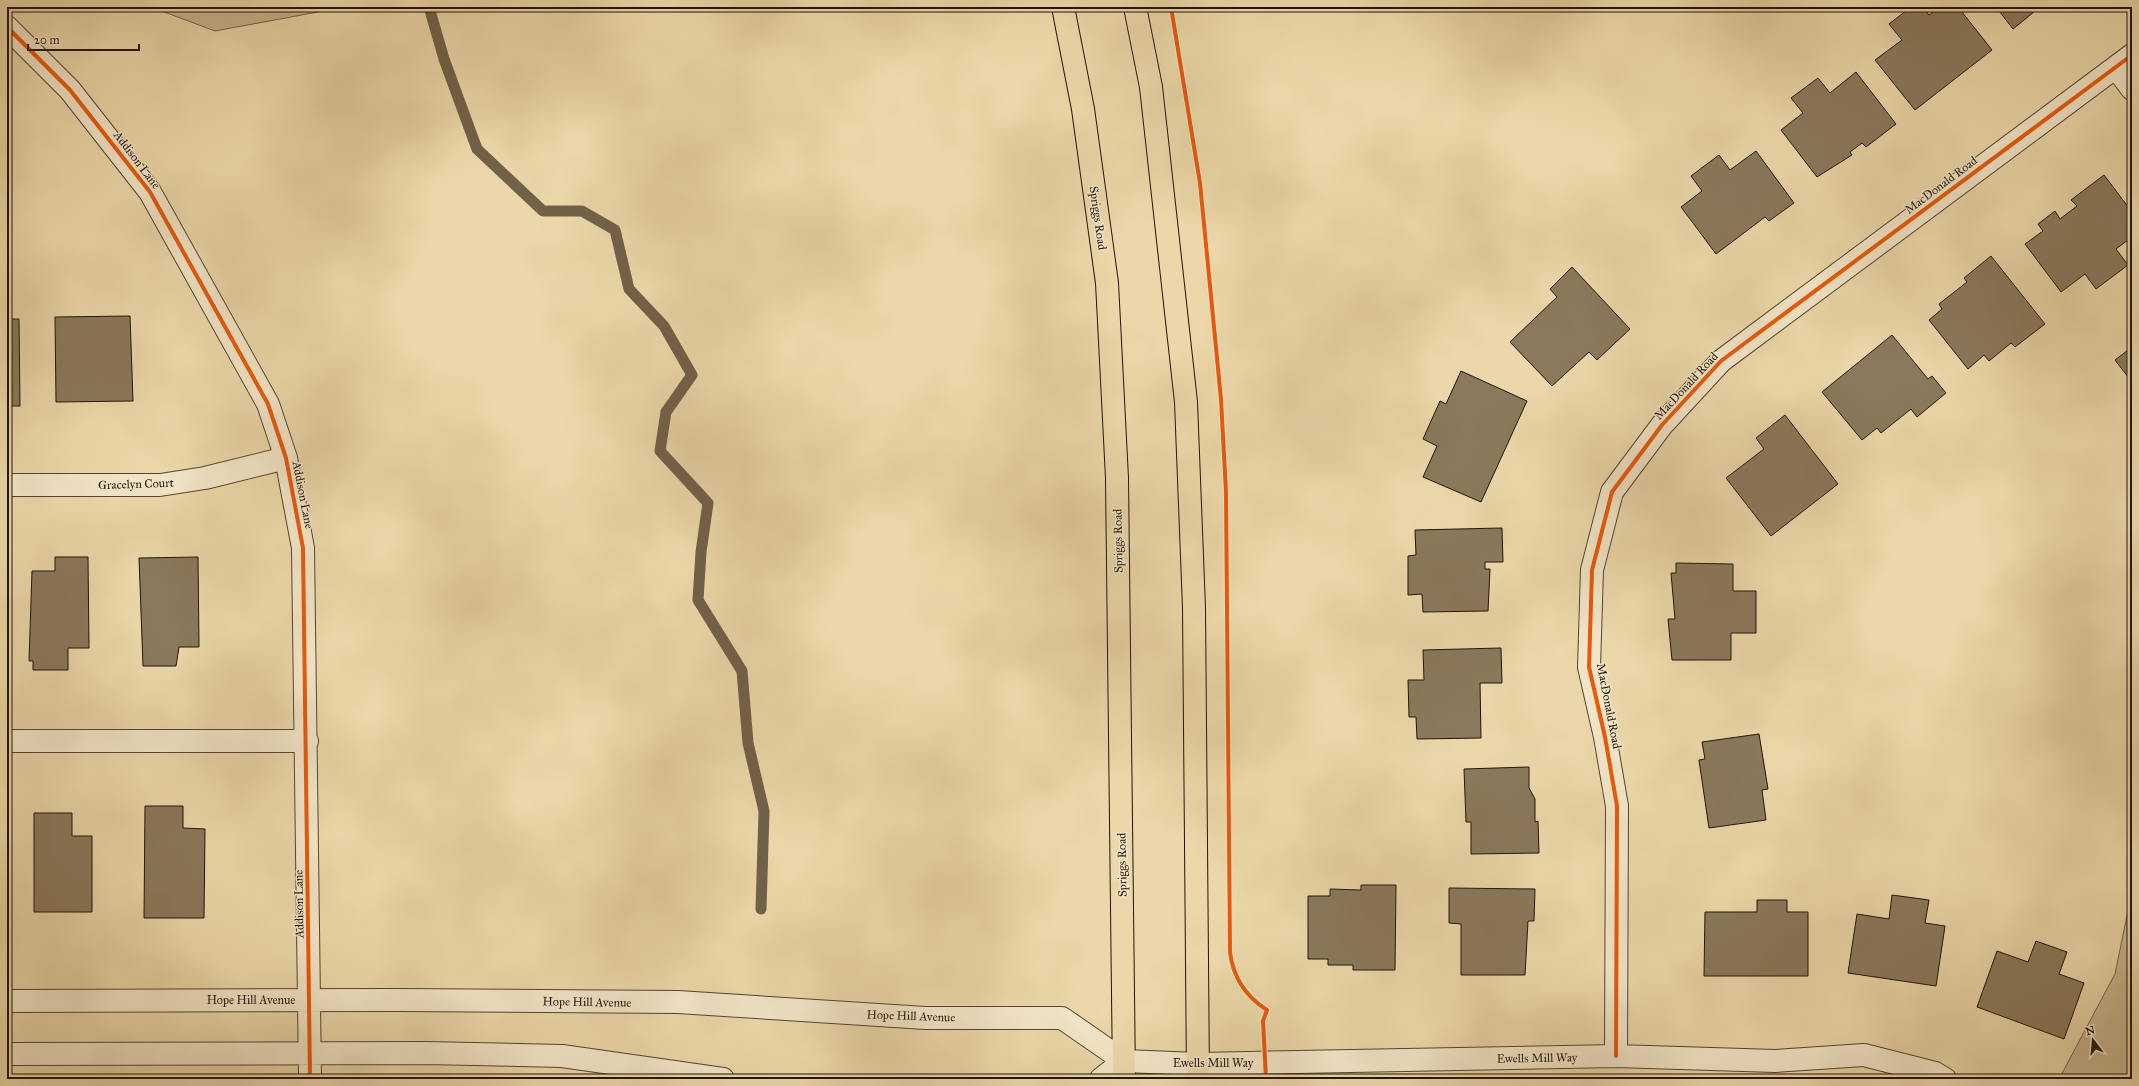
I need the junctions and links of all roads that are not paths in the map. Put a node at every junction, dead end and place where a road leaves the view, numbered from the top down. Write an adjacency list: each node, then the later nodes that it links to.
1 (1062, 7): 15 (main road, Spriggs Road)
2 (1135, 7): 16 (main road)
3 (7, 27): 6 (street, Addison Lane)
4 (2124, 62): 5 (street); 14 (street, MacDonald Road)
5 (2132, 89)
6 (286, 458): 7 (street, Gracelyn Court); 9 (street, Addison Lane)
7 (7, 485)
8 (7, 741): 9 (street)
9 (307, 741): 11 (street, Addison Lane)
10 (7, 1000): 11 (street, Hope Hill Avenue)
11 (310, 1000): 12 (street, Addison Lane); 15 (street, Hope Hill Avenue)
12 (311, 1053): 13 (street); 17 (street, Addison Lane); 18 (street)
13 (7, 1054)
14 (1616, 1056): 16 (street, Ewells Mill Way); 20 (street, Ewells Mill Way)
15 (1124, 1070): 16 (street, Ewells Mill Way); 19 (street)
16 (1198, 1072)
17 (310, 1079)
18 (723, 1079)
19 (1100, 1079)
20 (1945, 1079)

